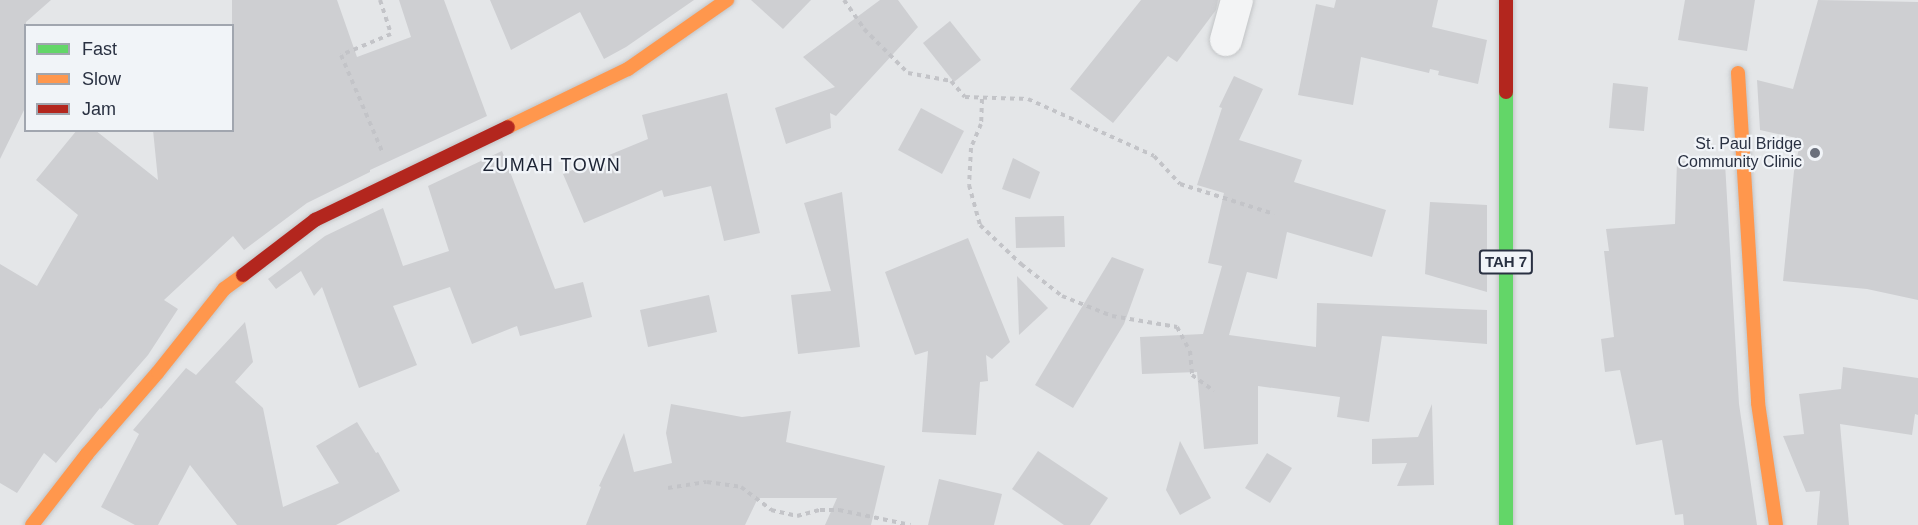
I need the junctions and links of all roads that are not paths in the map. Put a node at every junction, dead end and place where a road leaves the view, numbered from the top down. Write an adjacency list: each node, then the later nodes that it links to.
1 (727, 0): 6 (main road)
2 (1237, 0): 4 (street)
3 (1506, 0): 7 (main road, TAH 7)
4 (1226, 40)
5 (1738, 73): 8 (main road)
6 (32, 525)
7 (1506, 525)
8 (1776, 525)

